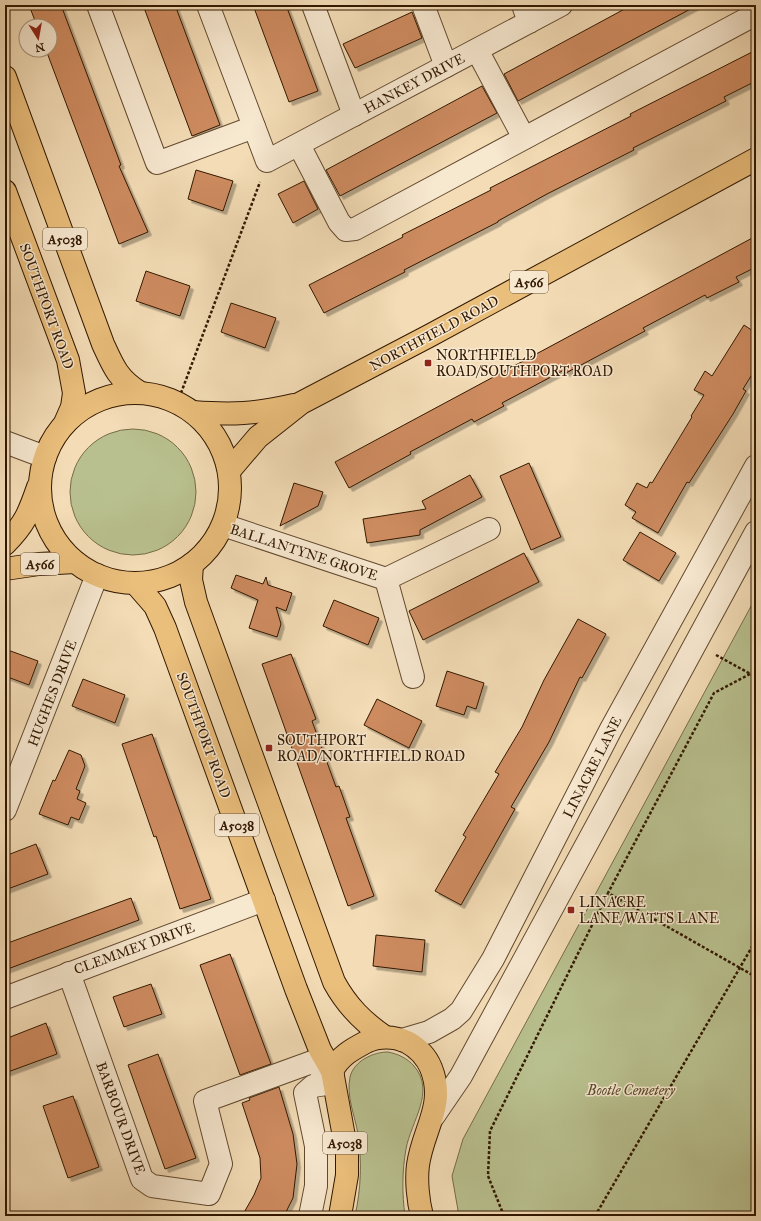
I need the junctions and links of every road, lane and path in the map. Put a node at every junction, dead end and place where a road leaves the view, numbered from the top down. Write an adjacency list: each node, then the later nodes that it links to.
1 (98, 5): 12 (street)
2 (208, 5): 12 (street)
3 (313, 5): 11 (street)
4 (423, 5): 9 (street)
5 (561, 5): 6 (street, HANKEY DRIVE)
6 (526, 14): 8 (street, HANKEY DRIVE)
7 (756, 14): 13 (street)
8 (477, 50): 9 (street, HANKEY DRIVE); 13 (street)
9 (446, 66): 11 (street, HANKEY DRIVE)
10 (5, 77): 18 (main road, A5038)
11 (354, 115): 14 (street, HANKEY DRIVE)
12 (254, 127): 16 (street)
13 (524, 138): 14 (street)
14 (298, 144): 16 (street, HANKEY DRIVE)
15 (756, 159): 19 (main road, NORTHFIELD ROAD / A566)
16 (268, 161): 20 (path)
17 (5, 191): 21 (main road, SOUTHPORT ROAD / A5038)
18 (139, 392): 20 (main road); 21 (main road)
19 (301, 403): 20 (main road, NORTHFIELD ROAD / A566); 25 (main road, NORTHFIELD ROAD / A566)
20 (185, 407): 25 (main road)
21 (65, 423): 23 (main road)
22 (5, 442): 23 (street)
23 (45, 457): 26 (main road)
24 (756, 466): 49 (street, LINACRE LANE)
25 (229, 471): 27 (main road)
26 (40, 484): 30 (main road, A566); 31 (main road)
27 (223, 525): 32 (main road); 35 (street, BALLANTYNE GROVE)
28 (489, 529): 35 (street, BALLANTYNE GROVE)
29 (756, 532): 37 (street)
30 (5, 544)
31 (75, 562): 33 (main road, A566); 34 (main road)
32 (192, 564): 36 (main road); 49 (main road, A5038)
33 (5, 569)
34 (98, 575): 36 (main road); 41 (street, HUGHES DRIVE)
35 (386, 580): 39 (street, BALLANTYNE GROVE)
36 (135, 583): 43 (main road, SOUTHPORT ROAD / A5038)
37 (695, 644): 38 (path); 51 (street)
38 (750, 674): 40 (path); 42 (path)
39 (413, 677)
40 (756, 677)
41 (5, 810)
42 (608, 893): 45 (path); 55 (path)
43 (264, 900): 46 (street, CLEMMEY DRIVE); 50 (main road, SOUTHPORT ROAD / A5038)
44 (756, 940): 45 (path)
45 (740, 968): 47 (path); 56 (path)
46 (69, 973): 48 (street, CLEMMEY DRIVE); 50 (street, BARBOUR DRIVE)
47 (756, 977)
48 (5, 998)
49 (394, 1038): 50 (main road); 51 (main road, A5038)
50 (333, 1077): 52 (street); 53 (main road, A5038)
51 (433, 1117): 54 (main road, A5038)
52 (310, 1216)
53 (340, 1216)
54 (422, 1216)
55 (504, 1216)
56 (595, 1216)

